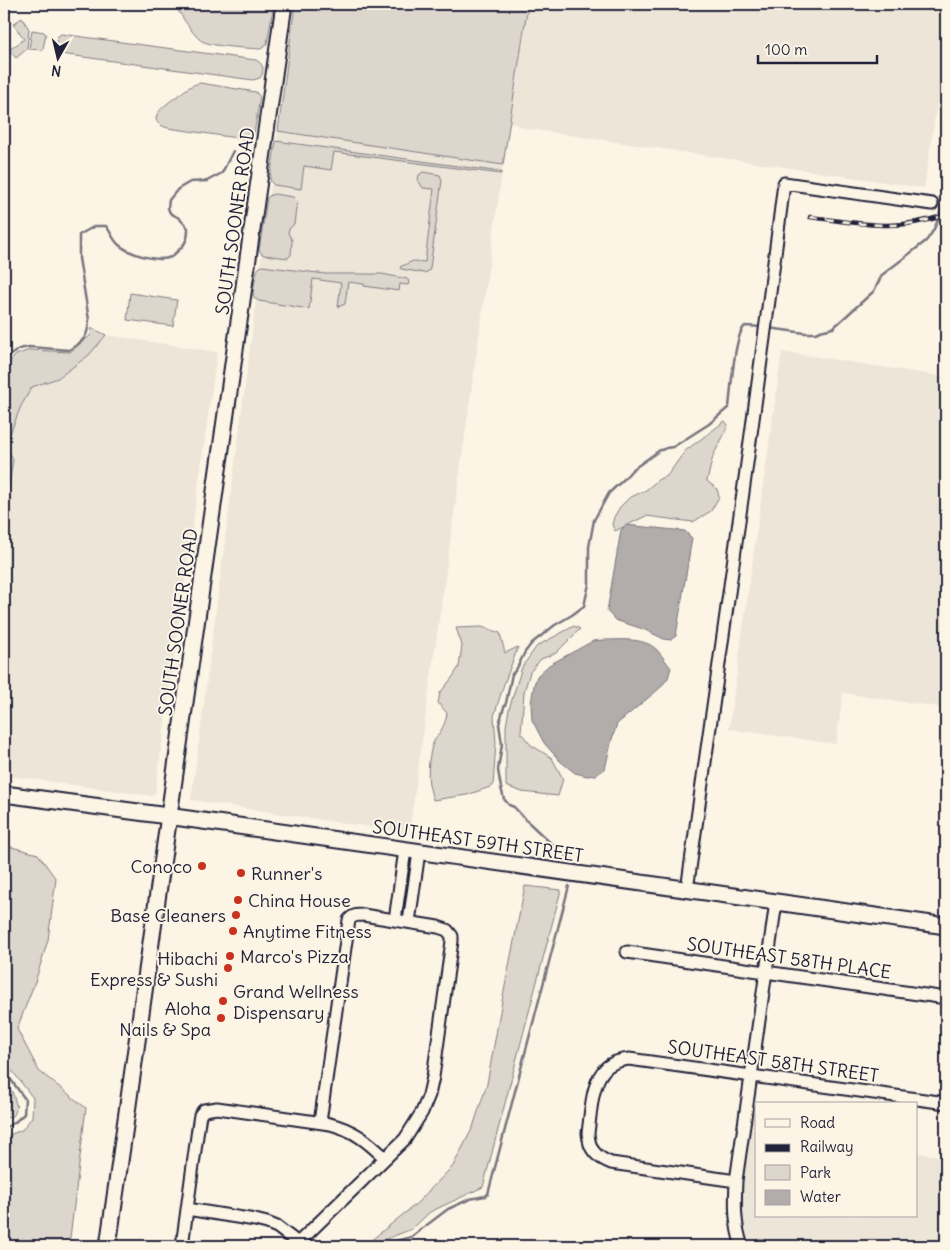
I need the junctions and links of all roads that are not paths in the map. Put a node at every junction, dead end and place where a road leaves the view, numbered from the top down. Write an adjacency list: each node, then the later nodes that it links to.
1 (284, 4): 4 (main road, SOUTH SOONER ROAD)
2 (932, 204): 6 (street)
3 (4, 794): 4 (main road, SOUTHEAST 59TH STREET)
4 (170, 816): 5 (main road, SOUTHEAST 59TH STREET); 21 (main road, SOUTH SOONER ROAD)
5 (412, 851): 6 (main road, SOUTHEAST 59TH STREET); 8 (street); 9 (street)
6 (687, 890): 7 (main road, SOUTHEAST 59TH STREET)
7 (776, 902): 10 (main road, SOUTHEAST 59TH STREET); 12 (street)
8 (395, 920): 9 (street); 16 (street)
9 (409, 922): 17 (street)
10 (946, 926)
11 (627, 952): 12 (street, SOUTHEAST 58TH PLACE)
12 (765, 972): 13 (street, SOUTHEAST 58TH PLACE); 14 (street)
13 (946, 998)
14 (751, 1076): 15 (street, SOUTHEAST 58TH STREET); 18 (street); 18 (street, SOUTHEAST 58TH STREET)
15 (946, 1103)
16 (320, 1122): 17 (street); 19 (street)
17 (385, 1158): 20 (street)
18 (736, 1180): 23 (street)
19 (187, 1209): 20 (street); 22 (street)
20 (297, 1244)
21 (108, 1246)
22 (182, 1246)
23 (742, 1246)

